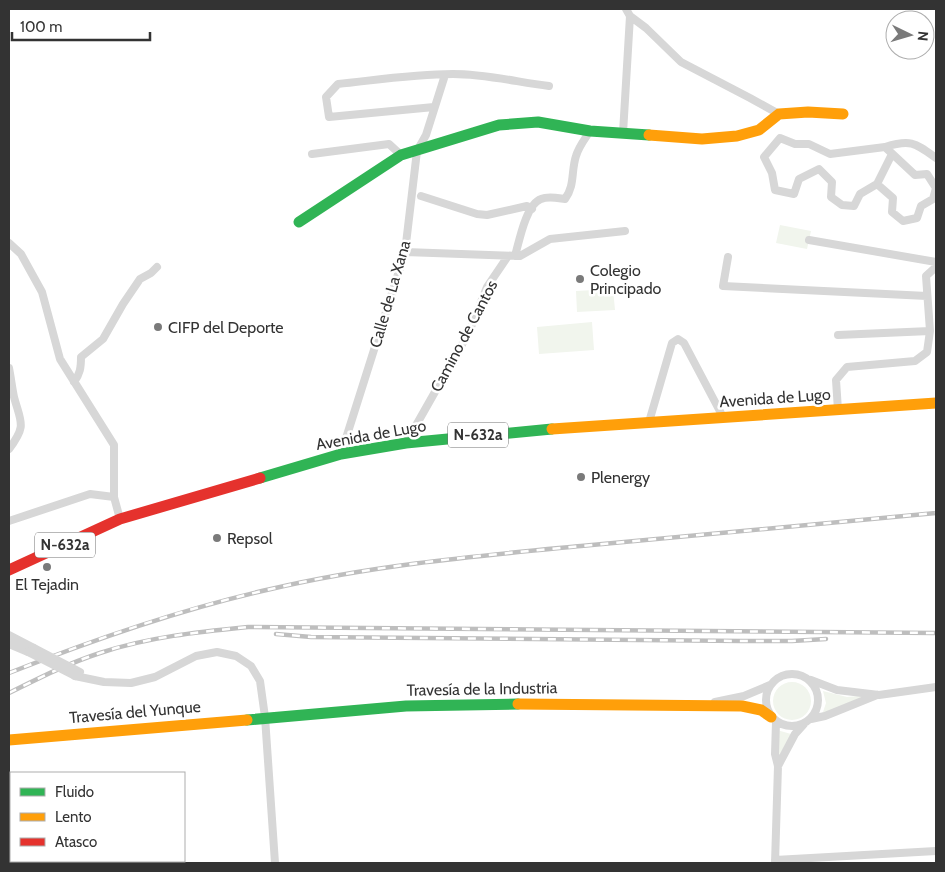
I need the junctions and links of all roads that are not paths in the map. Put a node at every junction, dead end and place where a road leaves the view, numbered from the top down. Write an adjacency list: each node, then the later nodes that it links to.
1 (628, 12): 5 (street); 8 (street)
2 (445, 75): 3 (street); 4 (street, Calle de La Xana); 4 (street)
3 (549, 86)
4 (434, 107): 10 (street, Calle de La Xana)
5 (779, 114): 6 (street); 8 (street)
6 (843, 114)
7 (590, 131): 8 (street); 10 (street); 20 (street)
8 (623, 133)
9 (885, 147): 11 (street); 13 (street); 15 (street)
10 (417, 151): 14 (street); 25 (street, Calle de La Xana)
11 (825, 152): 16 (street); 16 (street)
12 (312, 154): 14 (street)
13 (892, 154): 17 (street); 18 (street)
14 (401, 155): 21 (street)
15 (936, 158)
16 (819, 168): 17 (street)
17 (877, 184): 18 (street)
18 (936, 188)
19 (421, 196): 20 (street)
20 (532, 209): 26 (street)
21 (299, 222)
22 (625, 230): 26 (street)
23 (809, 240): 28 (street)
24 (9, 243): 35 (street)
25 (405, 252): 26 (street); 42 (street, Calle de La Xana)
26 (512, 256): 40 (street, Camino de Cantos)
27 (728, 257): 31 (street)
28 (936, 262)
29 (157, 267): 35 (street)
30 (936, 267): 31 (street)
31 (928, 296): 32 (street)
32 (932, 327): 33 (street); 37 (street)
33 (838, 335)
34 (9, 368): 41 (street)
35 (74, 382): 43 (street)
36 (936, 403): 37 (street, Avenida de Lugo / N-632a)
37 (838, 410): 38 (street, Avenida de Lugo / N-632a)
38 (724, 417): 39 (street, Avenida de Lugo / N-632a); 39 (street)
39 (650, 422): 40 (street, Avenida de Lugo / N-632a)
40 (406, 443): 42 (street, Avenida de Lugo / N-632a)
41 (9, 449)
42 (341, 454): 44 (street, Avenida de Lugo / N-632a)
43 (114, 498): 44 (street); 45 (street)
44 (120, 519): 46 (street, Avenida de Lugo / N-632a)
45 (9, 521)
46 (9, 572)
47 (9, 635): 49 (street)
48 (9, 644): 49 (street)
49 (31, 650): 55 (street, bridge)
50 (808, 679): 51 (street, Travesía de la Industria); 53 (street, Travesía de la Industria); 57 (street)
51 (770, 685): 54 (street, Travesía de la Industria); 56 (street)
52 (936, 687): 53 (street, Travesía de la Industria)
53 (879, 695): 57 (street, Travesía de la Industria)
54 (700, 705): 55 (street, Travesía de la Industria); 56 (street, Travesía de la Industria)
55 (265, 718): 59 (street, Travesía del Yunque); 63 (street)
56 (774, 719): 58 (street, Travesía de la Industria); 60 (street)
57 (811, 719): 58 (street, Travesía de la Industria)
58 (804, 724): 60 (street)
59 (9, 740)
60 (778, 766): 62 (street)
61 (936, 851): 62 (street)
62 (775, 862)
63 (275, 863)

